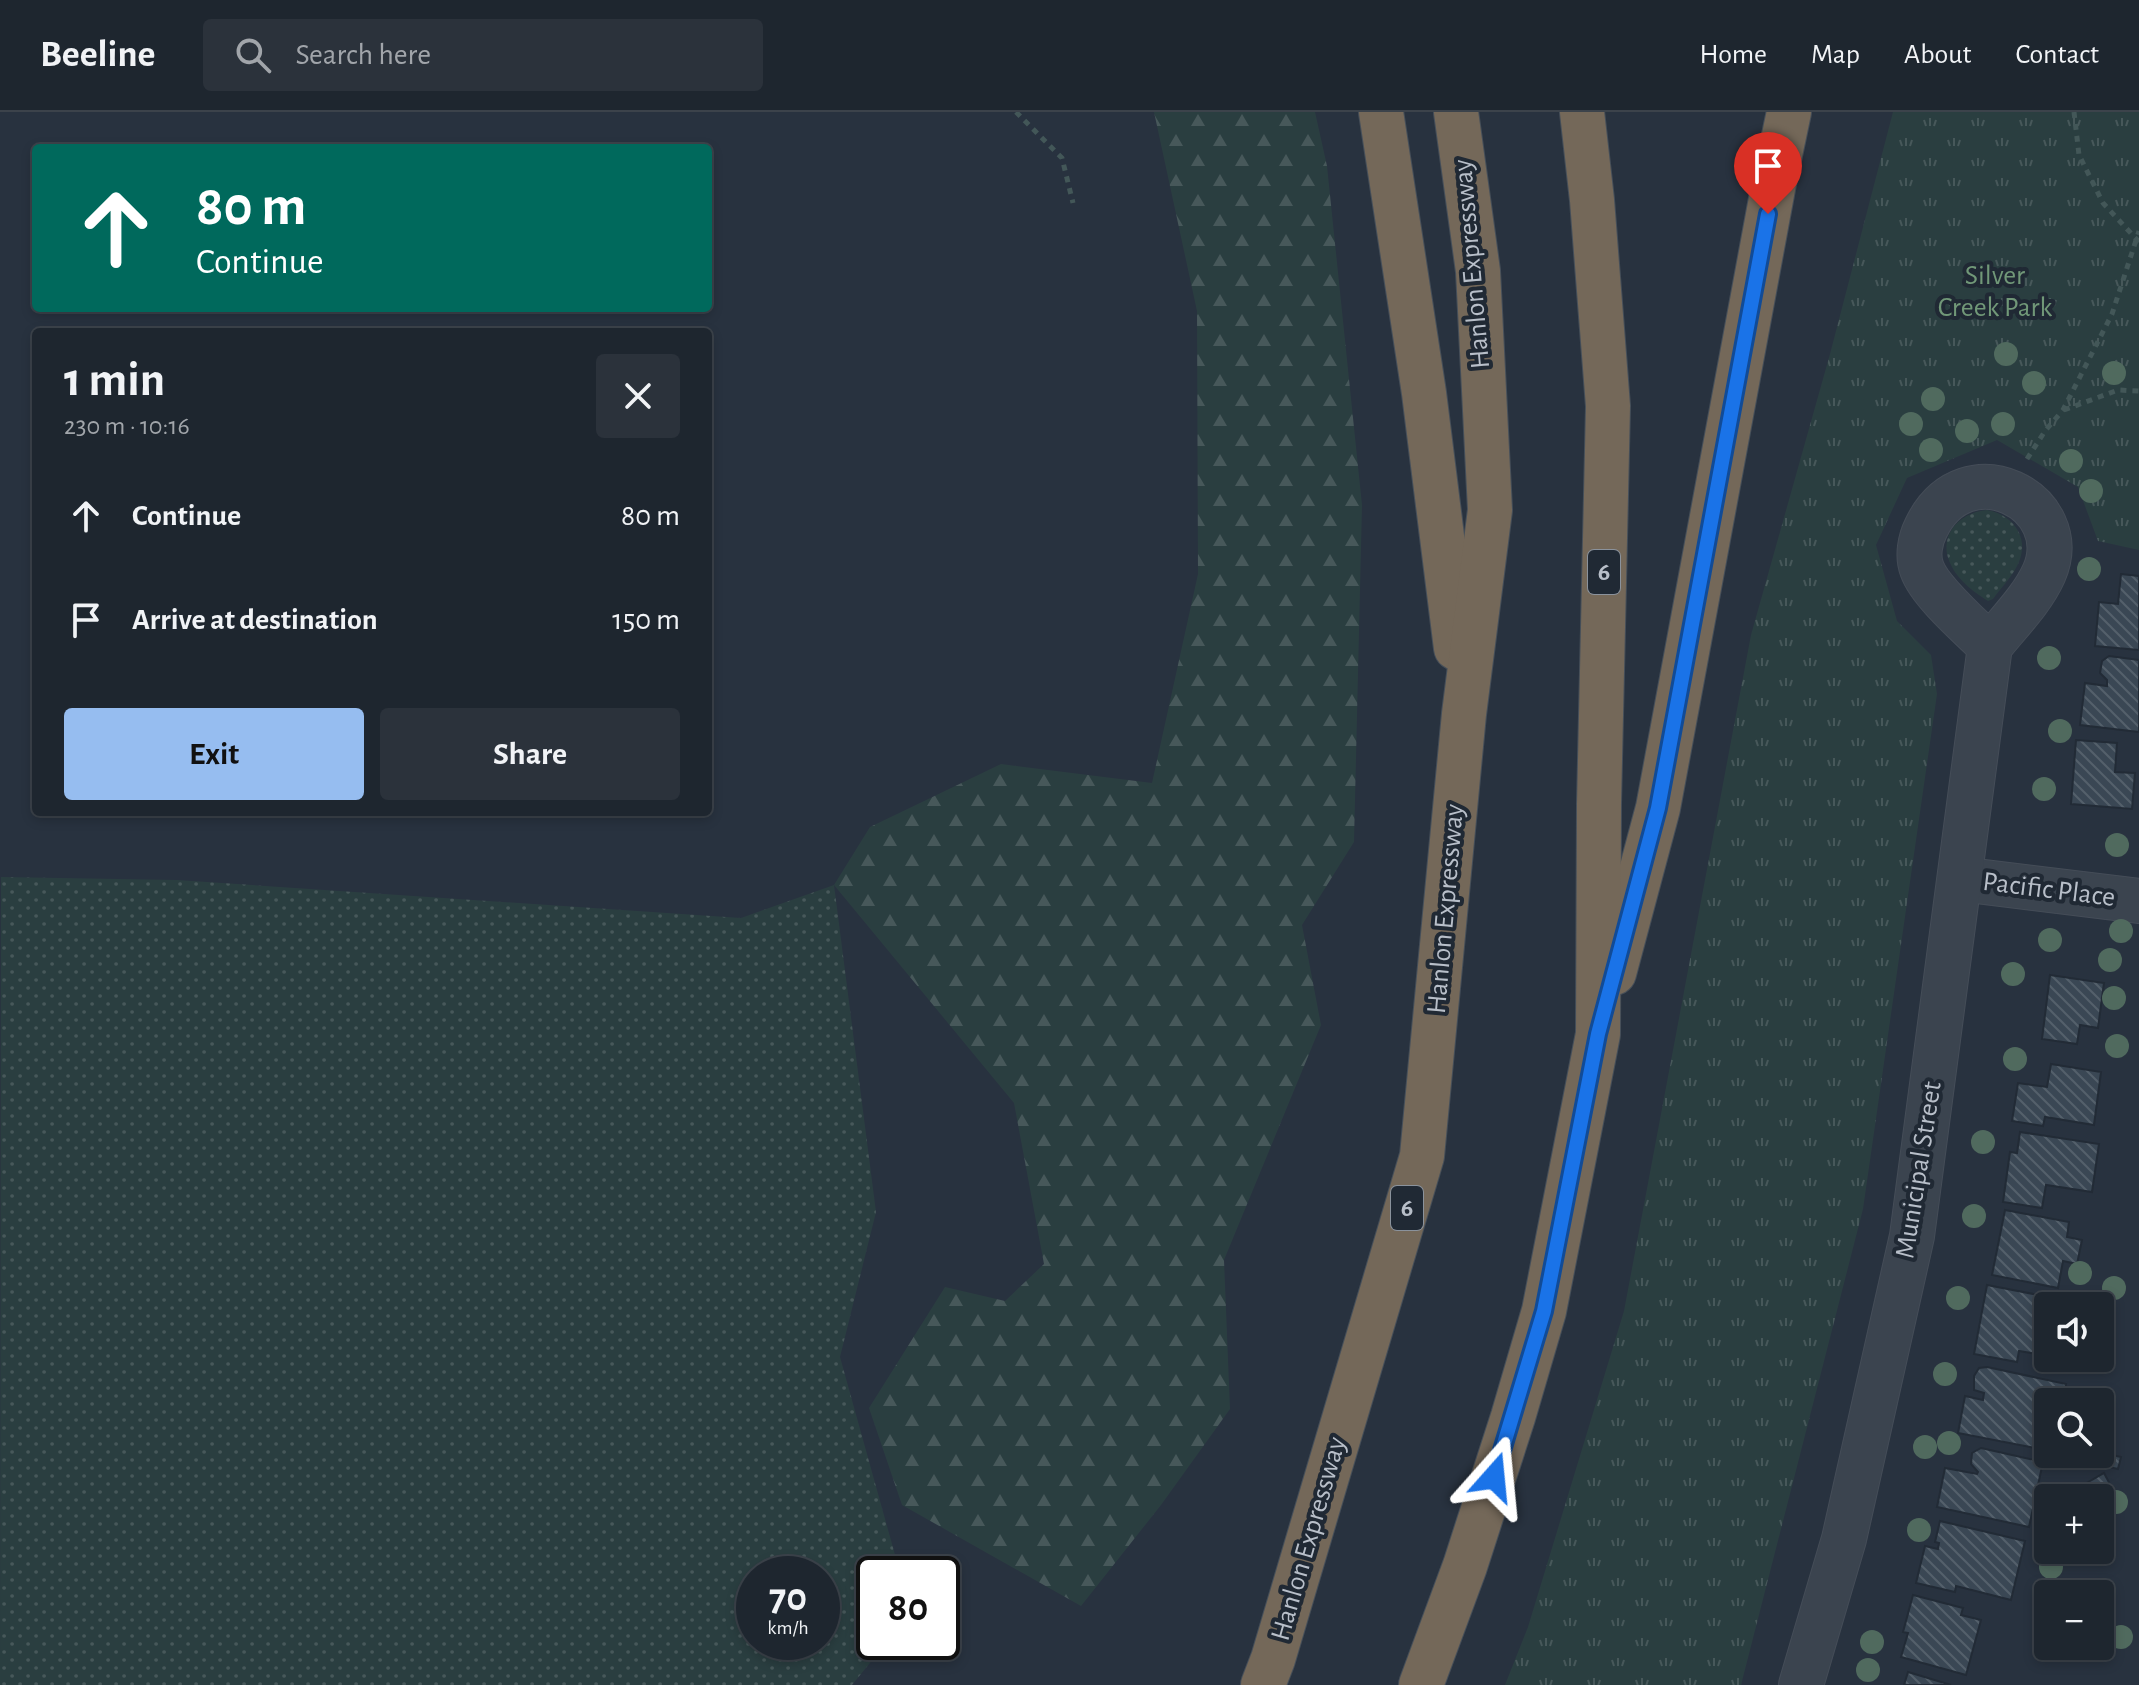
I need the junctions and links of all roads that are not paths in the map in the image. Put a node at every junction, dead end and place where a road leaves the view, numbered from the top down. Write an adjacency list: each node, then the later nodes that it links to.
1 (1381, 112): 6 (highway)
2 (1456, 112): 6 (highway, Hanlon Expressway / 6)
3 (1582, 112): 9 (highway, 6)
4 (1789, 112): 9 (highway)
5 (1990, 646): 7 (street, Municipal Street)
6 (1464, 714): 10 (highway, Hanlon Expressway / 6)
7 (1960, 879): 8 (street, Pacific Place); 12 (street, Municipal Street)
8 (2139, 901)
9 (1598, 1034): 11 (highway, 6)
10 (1263, 1685)
11 (1421, 1685)
12 (1801, 1685)

